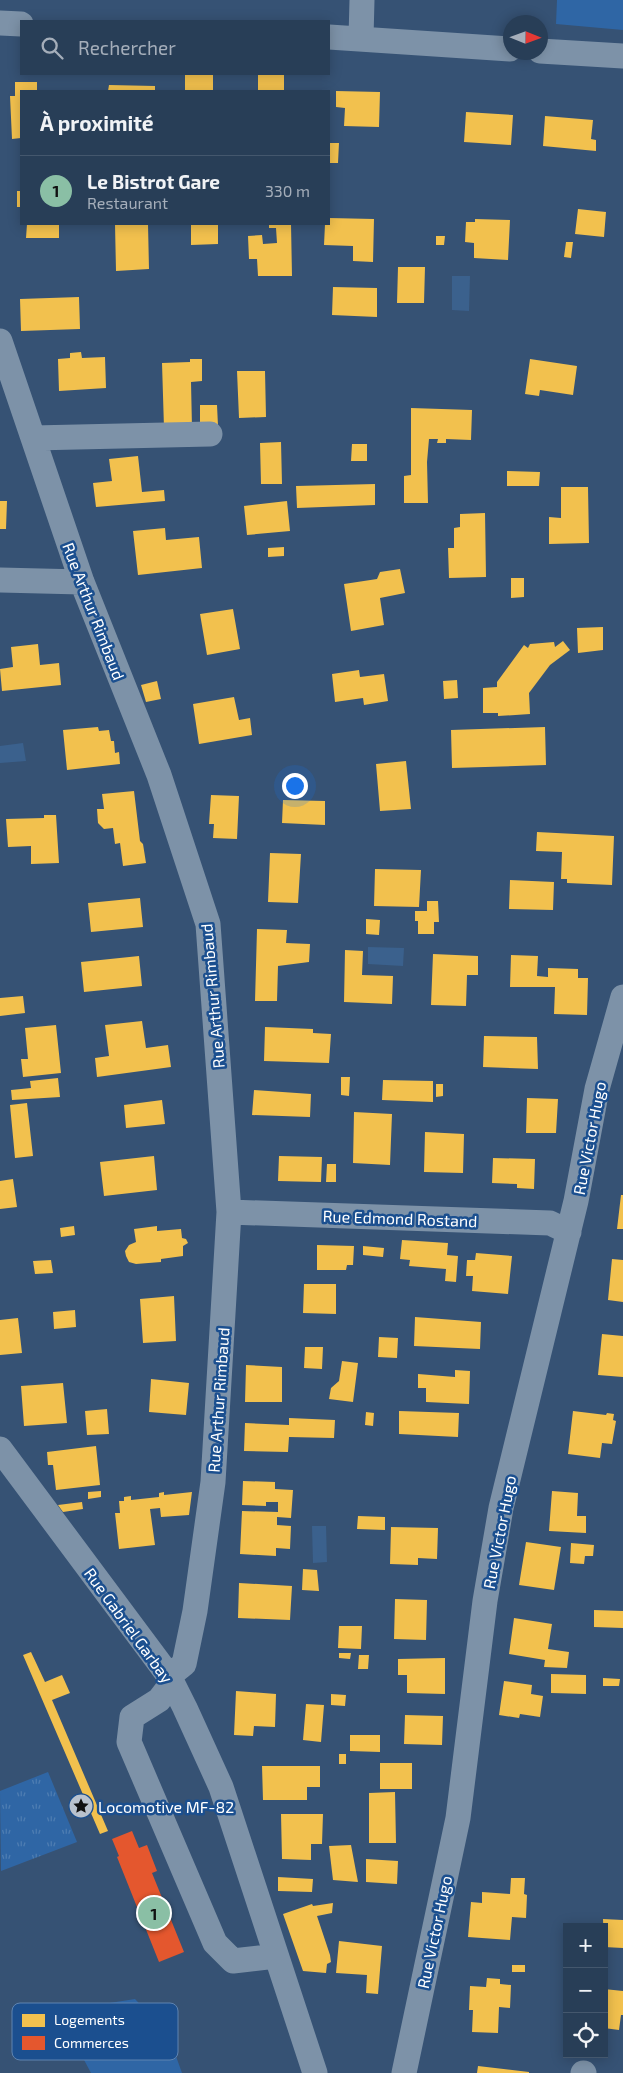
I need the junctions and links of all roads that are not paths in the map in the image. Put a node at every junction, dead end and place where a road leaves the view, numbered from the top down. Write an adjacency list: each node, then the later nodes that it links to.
1 (362, 0): 5 (street)
2 (0, 23): 3 (street)
3 (20, 24)
4 (330, 37): 5 (street)
5 (361, 38): 6 (street)
6 (503, 48)
7 (548, 51): 8 (street)
8 (623, 56)
9 (0, 342): 11 (street, Rue Arthur Rimbaud)
10 (210, 434): 11 (street)
11 (33, 438): 13 (street, Rue Arthur Rimbaud)
12 (0, 580): 13 (street)
13 (82, 582): 15 (street, Rue Arthur Rimbaud)
14 (623, 998): 16 (street, Rue Victor Hugo)
15 (229, 1212): 16 (street, Rue Edmond Rostand); 18 (street, Rue Arthur Rimbaud)
16 (569, 1232): 21 (street, Rue Victor Hugo)
17 (0, 1449): 18 (street, Rue Gabriel Garbay)
18 (170, 1680): 19 (street, Rue Gabriel Garbay); 19 (street, Rue Arthur Rimbaud)
19 (276, 1956): 20 (street, Rue Gabriel Garbay)
20 (315, 2073)
21 (404, 2073)

